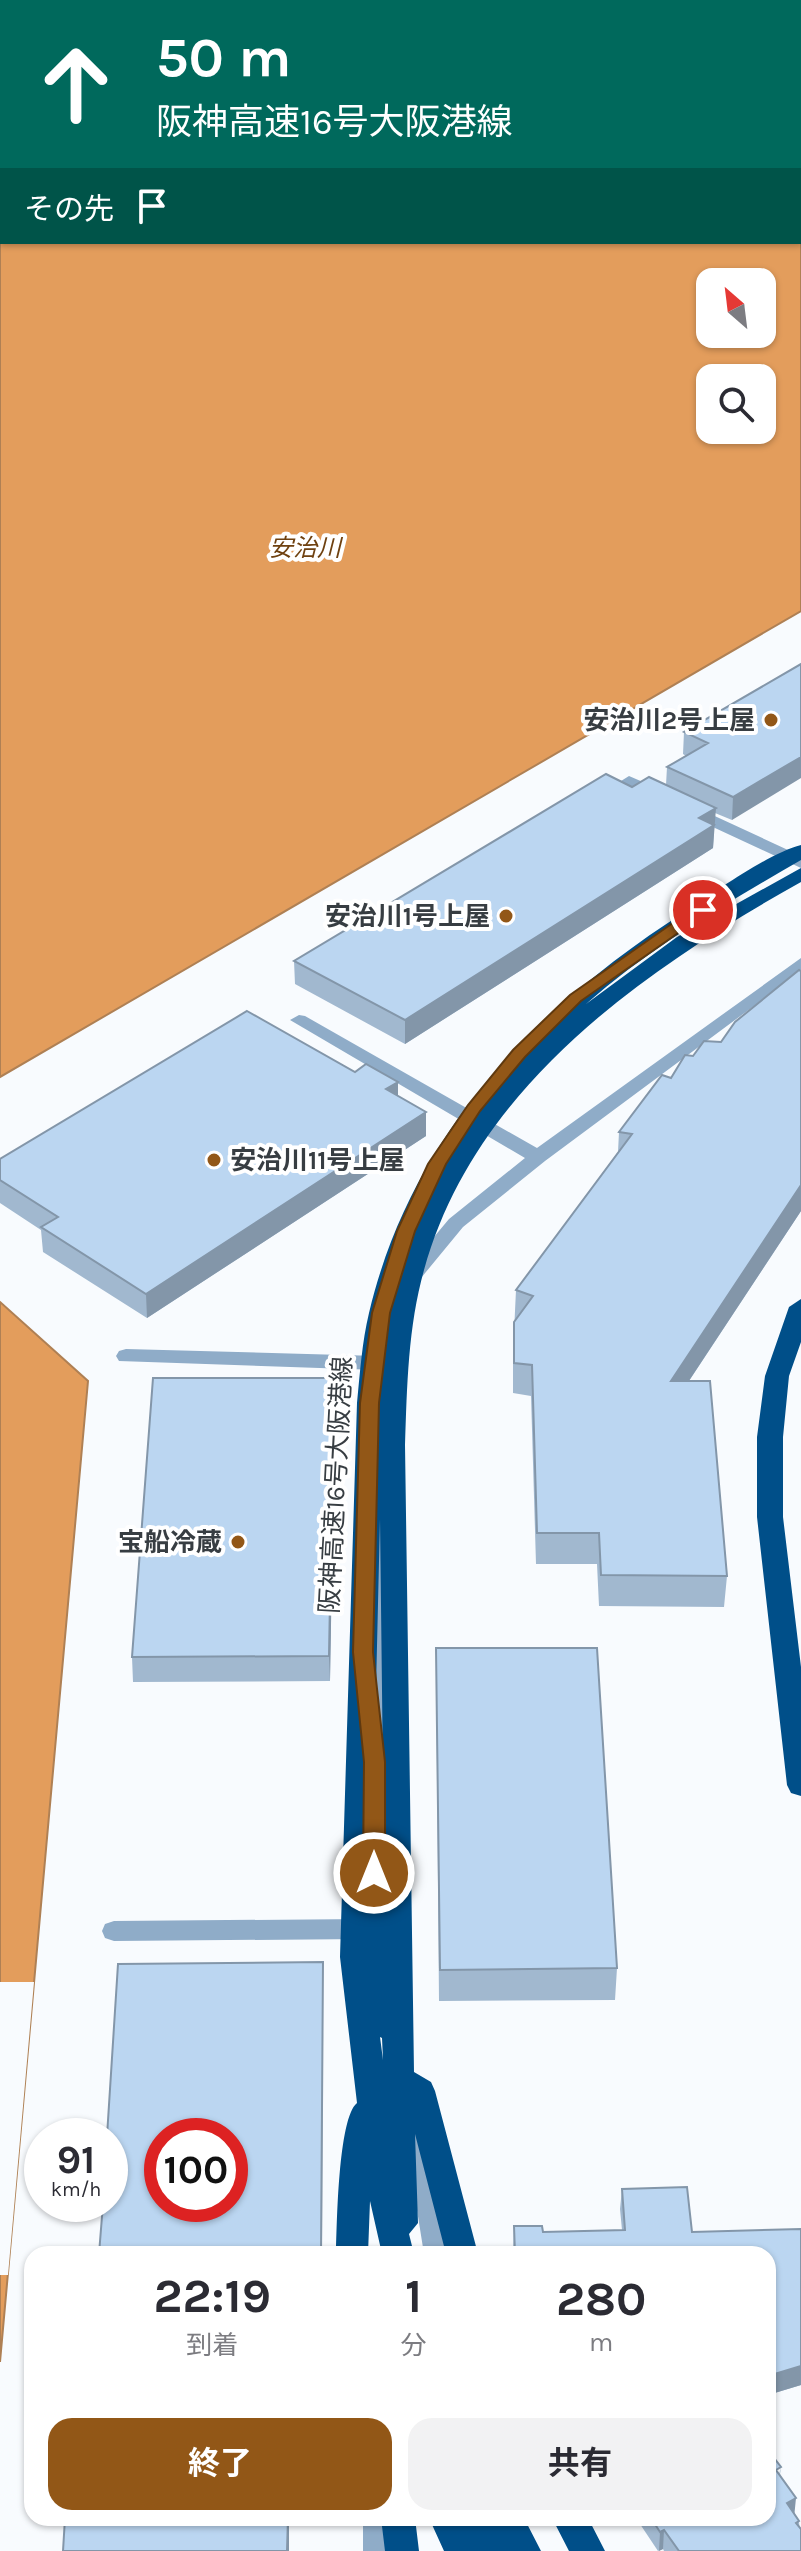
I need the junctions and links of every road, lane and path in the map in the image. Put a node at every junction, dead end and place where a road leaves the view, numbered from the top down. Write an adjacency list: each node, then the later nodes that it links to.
1 (629, 781): 3 (street)
2 (801, 851): 11 (highway, 阪神高速16号大阪港線)
3 (801, 863)
4 (801, 874): 13 (highway, 阪神高速16号大阪港線)
5 (801, 963): 7 (street)
6 (299, 1020): 7 (street)
7 (538, 1157): 10 (street)
8 (801, 1307): 12 (highway)
9 (126, 1356): 10 (street)
10 (378, 1363): 13 (street)
11 (363, 1652): 15 (highway, 阪神高速16号大阪港線); 21 (highway)
12 (801, 1785)
13 (390, 1928): 14 (street); 16 (highway); 19 (highway, 阪神高速16号大阪港線); 20 (street)
14 (114, 1931)
15 (380, 2162): 17 (highway); 18 (highway, 阪神高速16号大阪港線)
16 (352, 2246)
17 (367, 2246)
18 (399, 2246)
19 (401, 2246)
20 (436, 2246)
21 (460, 2246)
22 (377, 2526): 28 (street)
23 (399, 2526): 29 (highway)
24 (450, 2526): 30 (highway)
25 (478, 2526): 31 (highway)
26 (510, 2526): 32 (highway)
27 (574, 2526): 33 (highway)
28 (377, 2551)
29 (402, 2551)
30 (462, 2551)
31 (491, 2551)
32 (524, 2551)
33 (588, 2551)

